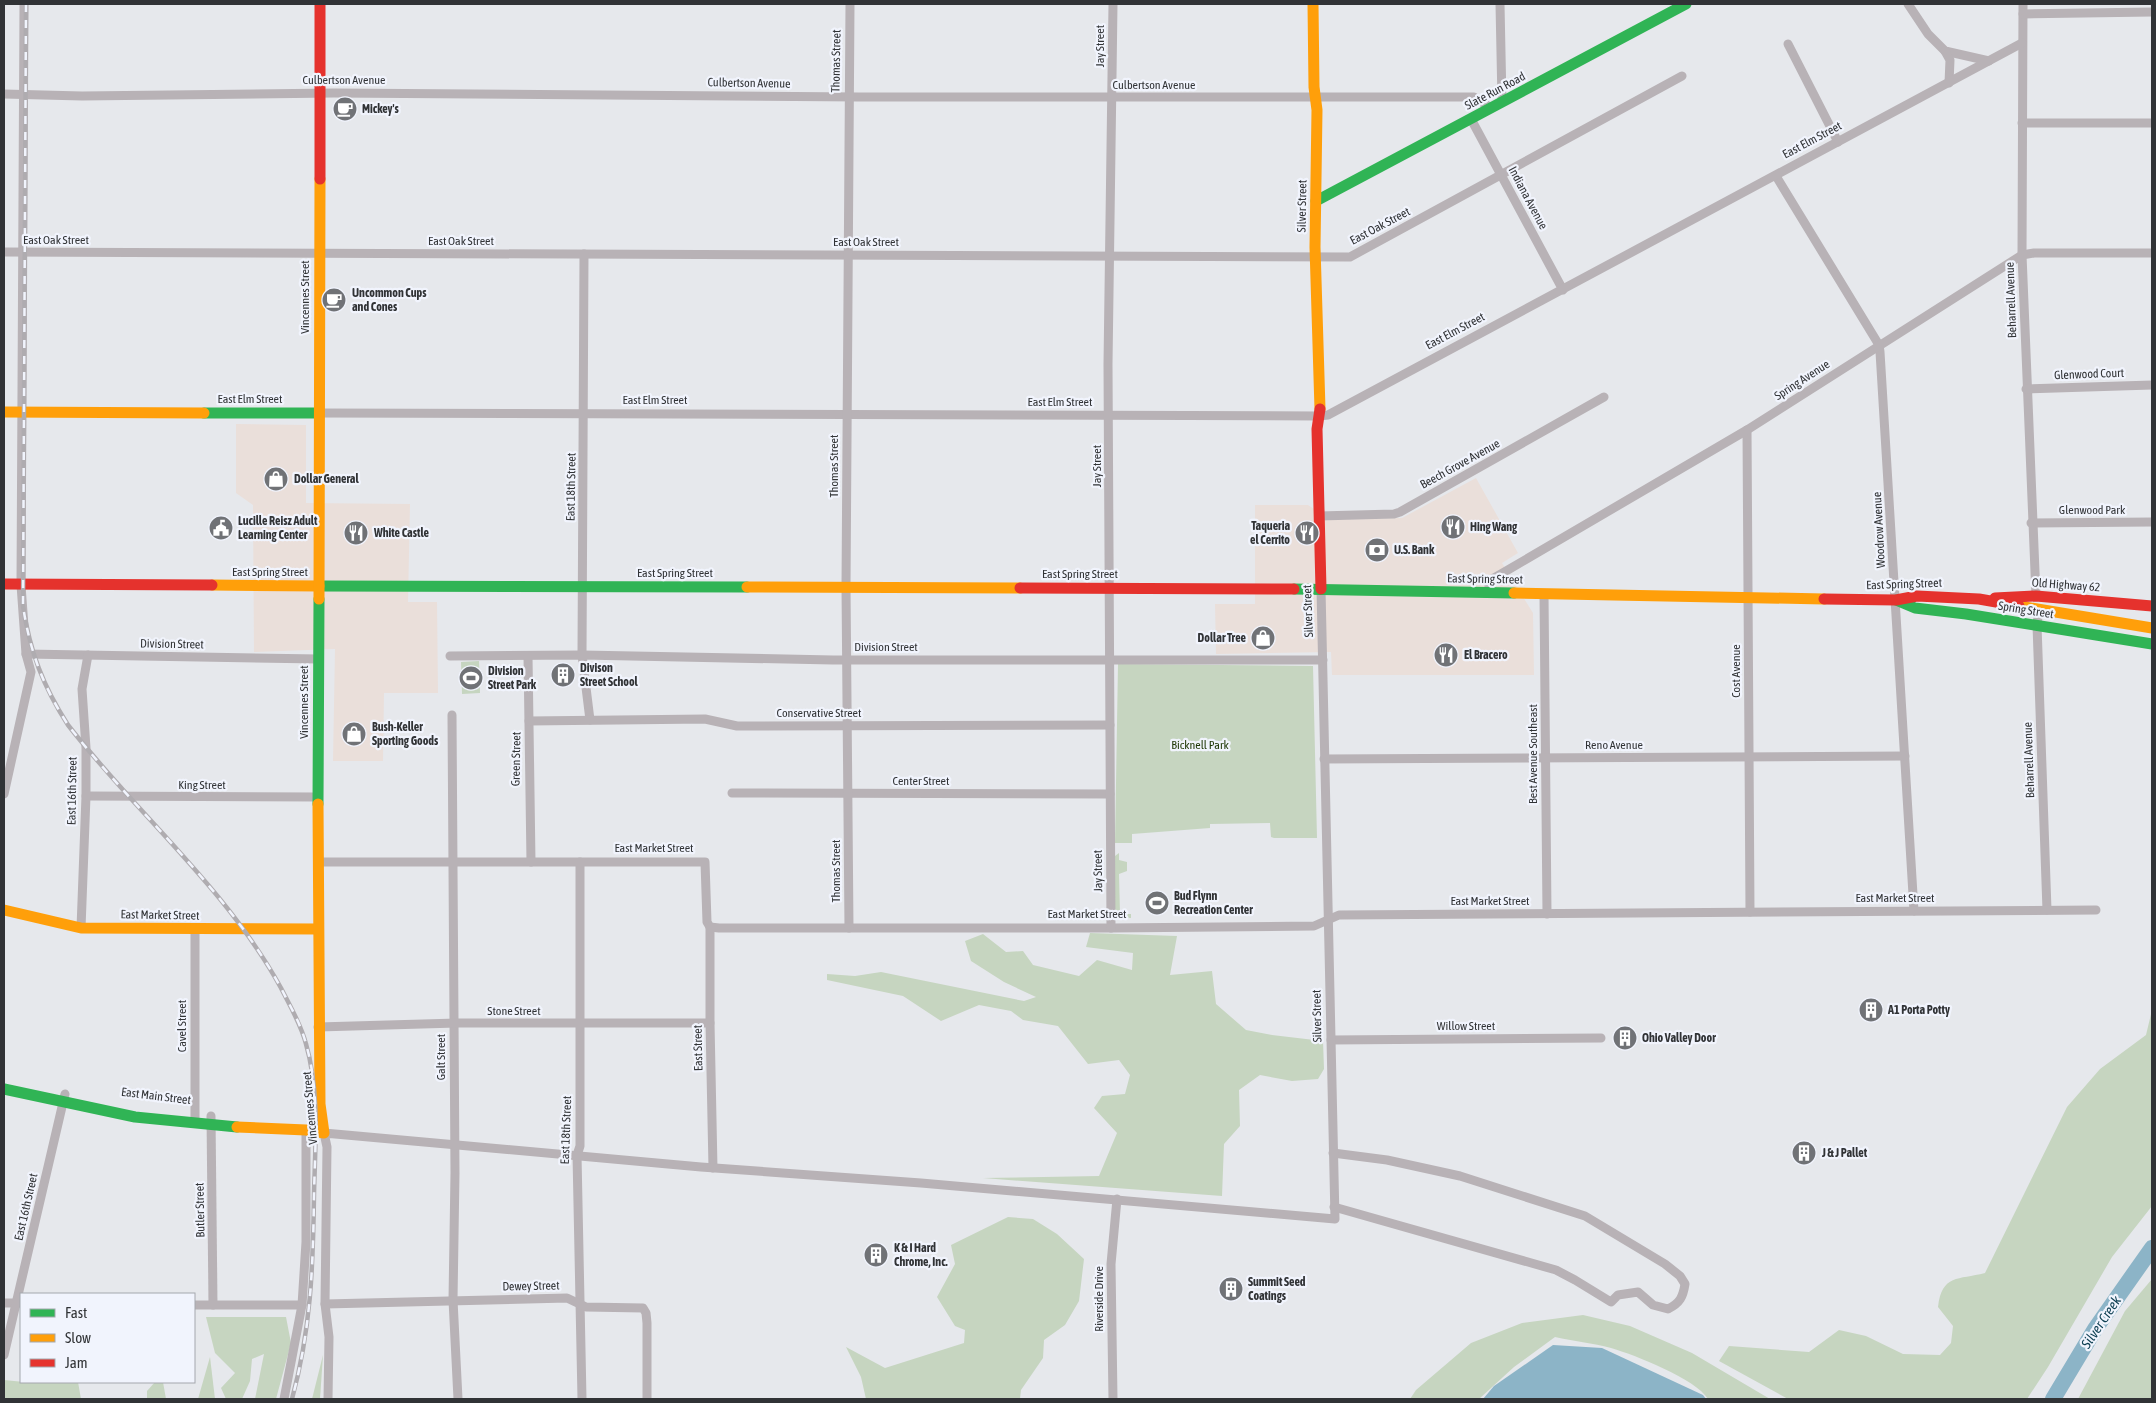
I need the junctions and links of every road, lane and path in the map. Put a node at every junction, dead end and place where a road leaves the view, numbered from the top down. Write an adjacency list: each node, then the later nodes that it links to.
1 (24, 4): 20 (street)
2 (320, 4): 18 (main road, Vincennes Street)
3 (850, 4): 21 (street, Thomas Street)
4 (1113, 4): 22 (street, Jay Street)
5 (1313, 4): 23 (main road, Silver Street)
6 (1500, 4): 24 (street)
7 (1686, 4): 24 (main road, Slate Run Road)
8 (1908, 4): 14 (street)
9 (2023, 4): 11 (street, Beharrell Avenue)
10 (2152, 12): 11 (street)
11 (2023, 14): 12 (street, Beharrell Avenue)
12 (2022, 43): 15 (street, East Elm Street); 27 (street, Beharrell Avenue)
13 (1788, 44): 29 (street)
14 (1945, 51): 15 (street); 17 (street)
15 (1989, 61): 17 (street, East Elm Street)
16 (1682, 76): 30 (street, East Oak Street)
17 (1949, 83): 29 (street, East Elm Street)
18 (320, 93): 20 (street, Culbertson Avenue); 21 (street, Culbertson Avenue); 35 (main road, Vincennes Street)
19 (4, 94): 20 (street, Culbertson Avenue)
20 (23, 94): 34 (street)
21 (848, 97): 22 (street, Culbertson Avenue); 38 (street, Thomas Street)
22 (1112, 97): 23 (street, Culbertson Avenue); 40 (street, Jay Street)
23 (1316, 97): 25 (street, Culbertson Avenue); 32 (main road, Silver Street)
24 (1502, 102): 25 (main road, Slate Run Road)
25 (1491, 108): 26 (main road, Slate Run Road)
26 (1471, 118): 30 (street, Indiana Avenue); 32 (main road, Slate Run Road)
27 (2022, 123): 28 (street); 39 (street, Beharrell Avenue)
28 (2152, 123)
29 (1838, 142): 31 (street, East Elm Street)
30 (1502, 175): 41 (street, East Oak Street); 42 (street, Indiana Avenue)
31 (1776, 176): 42 (street, East Elm Street); 43 (street, Woodrow Avenue)
32 (1316, 201): 41 (main road, Silver Street)
33 (4, 252): 34 (street, East Oak Street)
34 (23, 252): 35 (street, East Oak Street); 48 (street)
35 (319, 252): 37 (street, East Oak Street); 49 (main road, Vincennes Street)
36 (2152, 252): 39 (street, Spring Avenue)
37 (584, 254): 38 (street, East Oak Street); 50 (street, East 18th Street)
38 (848, 255): 40 (street, East Oak Street); 51 (street, Thomas Street)
39 (2022, 255): 43 (street, Spring Avenue); 45 (street, Beharrell Avenue)
40 (1108, 256): 41 (street, East Oak Street); 52 (street, Jay Street)
41 (1316, 257): 53 (main road, Silver Street)
42 (1563, 290): 53 (street, East Elm Street)
43 (1879, 345): 54 (street, Spring Avenue); 70 (street, Woodrow Avenue)
44 (2152, 385): 45 (street, Glenwood Court)
45 (2026, 389): 57 (street, Beharrell Avenue)
46 (1604, 397): 55 (street, Beech Grove Avenue)
47 (4, 412): 48 (main road, East Elm Street)
48 (22, 412): 49 (main road, East Elm Street); 59 (street)
49 (318, 413): 50 (street, East Elm Street); 60 (main road, Vincennes Street)
50 (585, 414): 51 (street, East Elm Street); 61 (street, East 18th Street)
51 (847, 415): 52 (street, East Elm Street); 62 (street, Thomas Street)
52 (1109, 416): 53 (street, East Elm Street); 63 (street, Jay Street)
53 (1319, 416): 55 (main road, Silver Street)
54 (1747, 430): 65 (street, Spring Avenue); 68 (street, Cost Avenue)
55 (1319, 516): 64 (main road, Silver Street)
56 (2152, 522): 57 (street, Glenwood Park)
57 (2031, 523): 67 (street, Beharrell Avenue)
58 (4, 584): 59 (main road, East Spring Street)
59 (22, 584): 60 (main road, East Spring Street); 76 (street)
60 (319, 586): 61 (main road, East Spring Street); 81 (main road, Vincennes Street)
61 (582, 586): 62 (main road, East Spring Street); 78 (street, East 18th Street)
62 (846, 587): 63 (main road, East Spring Street); 82 (street, Thomas Street)
63 (1110, 588): 64 (main road, East Spring Street); 83 (street, Jay Street)
64 (1321, 589): 65 (main road, East Spring Street); 84 (street, Silver Street)
65 (1489, 592): 66 (main road, East Spring Street)
66 (1544, 594): 68 (main road, East Spring Street); 94 (street, Best Avenue Southeast)
67 (2036, 596): 69 (main road, Old Highway 62); 71 (main road, Old Highway 62)
68 (1748, 597): 70 (main road, East Spring Street); 92 (street, Cost Avenue)
69 (1979, 599): 70 (main road, East Spring Street); 72 (main road, East Spring Street)
70 (1896, 600): 73 (main road, Spring Street); 93 (street, Woodrow Avenue)
71 (2152, 606)
72 (2039, 609): 73 (street, Beharrell Avenue); 74 (main road, East Spring Street)
73 (2037, 625): 75 (main road, Spring Street); 107 (street, Beharrell Avenue)
74 (2152, 628)
75 (2152, 644)
76 (26, 654): 77 (street, Division Street); 91 (street)
77 (88, 655): 81 (street, Division Street); 100 (street, East 16th Street)
78 (582, 655): 80 (street, Division Street); 82 (street, Division Street); 86 (street, East 18th Street)
79 (450, 656): 80 (street, Division Street)
80 (528, 656): 87 (street, Green Street)
81 (318, 658): 101 (main road, Vincennes Street)
82 (847, 659): 83 (street, Division Street); 89 (street, Thomas Street)
83 (1109, 659): 84 (street, Division Street); 88 (street, Jay Street)
84 (1323, 660): 95 (street, Silver Street)
85 (452, 715): 103 (street, Galt Street)
86 (590, 720): 87 (street, Conservative Street); 89 (street, Conservative Street)
87 (529, 721): 104 (street, Green Street)
88 (1110, 724): 89 (street, Conservative Street); 99 (street, Jay Street)
89 (848, 726): 98 (street, Thomas Street)
90 (4, 750): 91 (street)
91 (14, 753): 97 (street)
92 (1749, 756): 93 (street, Reno Avenue); 94 (street, Reno Avenue); 110 (street, Cost Avenue)
93 (1905, 756): 109 (street, Woodrow Avenue)
94 (1546, 758): 95 (street, Reno Avenue); 111 (street, Best Avenue Southeast)
95 (1324, 759): 112 (street, Silver Street)
96 (732, 793): 98 (street, Center Street)
97 (4, 794)
98 (849, 794): 99 (street, Center Street); 115 (street, Thomas Street)
99 (1110, 794): 116 (street, Jay Street)
100 (86, 796): 101 (street, King Street); 114 (street, East 16th Street)
101 (317, 797): 102 (main road, Vincennes Street)
102 (318, 862): 103 (street, East Market Street); 117 (main road, Vincennes Street)
103 (452, 862): 104 (street, East Market Street); 119 (street, Galt Street)
104 (531, 862): 105 (street, East Market Street)
105 (580, 862): 113 (street, East Market Street); 121 (street, East 18th Street)
106 (4, 910): 114 (main road, East Market Street)
107 (2047, 910): 108 (street, East Market Street); 109 (street, East Market Street)
108 (2096, 910)
109 (1914, 911): 110 (street, East Market Street)
110 (1750, 912): 111 (street, East Market Street)
111 (1546, 914): 112 (street, East Market Street)
112 (1328, 920): 116 (street, East Market Street); 124 (street, Silver Street)
113 (710, 927): 115 (street, East Market Street); 120 (street, East Street)
114 (81, 928): 118 (main road, East Market Street)
115 (849, 928): 116 (street, East Market Street)
116 (1111, 928)
117 (318, 929): 118 (main road, East Market Street); 122 (main road, Vincennes Street)
118 (194, 930): 128 (street, Cavel Street)
119 (454, 1023): 121 (street, Stone Street); 122 (street, Stone Street); 132 (street, Galt Street)
120 (710, 1023): 121 (street, Stone Street); 135 (street, East Street)
121 (580, 1024): 134 (street, East 18th Street)
122 (318, 1027): 131 (main road, Vincennes Street)
123 (1601, 1038): 124 (street, Willow Street)
124 (1331, 1040): 133 (street, Silver Street)
125 (4, 1080): 127 (main road, East Main Street)
126 (4, 1088): 127 (main road, East Main Street)
127 (64, 1098): 128 (main road, East Main Street); 138 (street, East 16th Street)
128 (195, 1119): 129 (main road, East Main Street)
129 (211, 1120): 130 (main road, East Main Street); 144 (street, Butler Street)
130 (306, 1130): 131 (main road, East Main Street); 145 (street, Vincennes Street)
131 (324, 1134): 132 (street); 143 (street, Vincennes Street)
132 (454, 1145): 134 (street); 139 (street, Galt Street)
133 (1334, 1153): 137 (street, Silver Street); 137 (street)
134 (577, 1155): 135 (street); 146 (street, East 18th Street)
135 (713, 1168): 136 (street)
136 (1117, 1199): 137 (street, Silver Street); 153 (street, Riverside Drive)
137 (1334, 1207)
138 (21, 1293)
139 (453, 1300): 143 (street, Dewey Street); 146 (street, Dewey Street); 150 (street, Galt Street)
140 (4, 1303): 141 (street)
141 (19, 1303): 147 (street, East 16th Street)
142 (195, 1304): 144 (street)
143 (325, 1304): 149 (street, Vincennes Street)
144 (213, 1305): 145 (street)
145 (302, 1305): 148 (street, Vincennes Street)
146 (579, 1305): 151 (street, East 18th Street); 152 (street, Dewey Street)
147 (4, 1355)
148 (284, 1399)
149 (328, 1399)
150 (458, 1399)
151 (582, 1399)
152 (647, 1399)
153 (1113, 1399)

